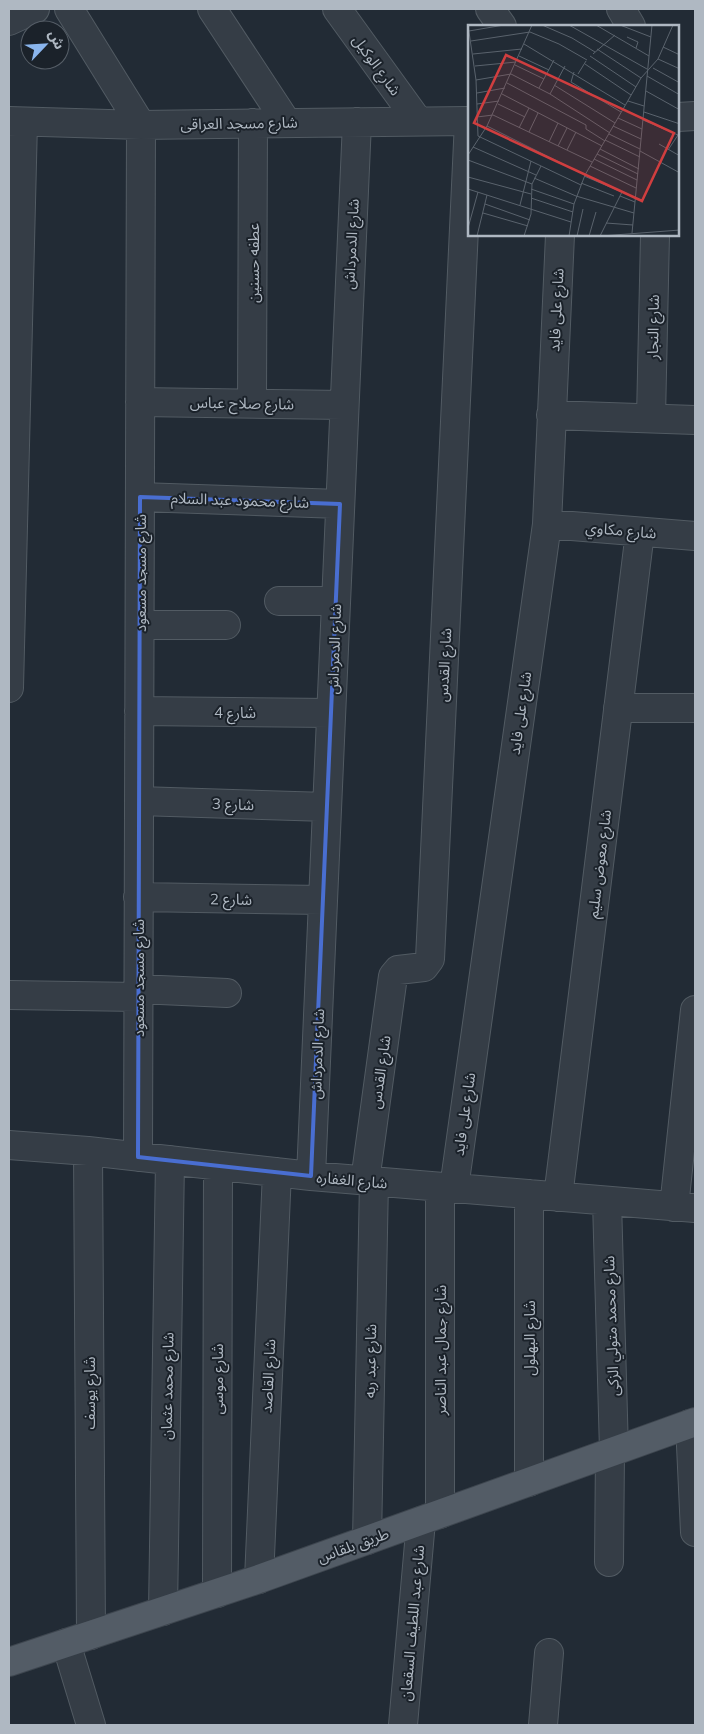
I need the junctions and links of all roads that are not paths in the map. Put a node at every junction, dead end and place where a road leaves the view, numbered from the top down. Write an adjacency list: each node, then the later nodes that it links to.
1 (69, 9): 14 (street)
2 (212, 9): 13 (street)
3 (337, 9): 8 (street, شارع الوكيل)
4 (490, 9): 6 (street)
5 (621, 9): 7 (street)
6 (501, 25)
7 (630, 25)
8 (418, 121): 9 (street, شارع مسجد العراقى); 11 (street, شارع مسجد العراقى)
9 (468, 121)
10 (16, 122): 14 (street, شارع مسجد العراقى); 16 (street)
11 (357, 122): 13 (street, شارع مسجد العراقى); 23 (street, شارع الدمرداش)
12 (253, 123): 13 (street, شارع مسجد العراقى); 14 (street, شارع مسجد العراقى); 22 (street, عطفه حسنين)
13 (287, 123)
14 (141, 124): 21 (street, شارع مسجد مسعود)
15 (468, 142): 58 (street, شارع القدس)
16 (15, 196): 19 (street)
17 (560, 236): 24 (street, شارع على فايد)
18 (655, 236): 25 (street, شارع النجار)
19 (14, 296): 20 (street)
20 (12, 393): 27 (street)
21 (140, 402): 22 (street, شارع صلاح عباس); 28 (street, شارع مسجد مسعود)
22 (252, 403): 23 (street, شارع صلاح عباس)
23 (344, 405): 30 (street, شارع الدمرداش)
24 (551, 415): 25 (street); 31 (street, شارع على فايد)
25 (651, 418): 26 (street)
26 (695, 420)
27 (12, 440): 29 (street)
28 (140, 497): 30 (street, شارع محمود عبد السلام); 37 (street, شارع مسجد مسعود)
29 (11, 498): 38 (street)
30 (340, 504): 35 (street, شارع الدمرداش)
31 (547, 524): 32 (street, شارع مكاوي); 59 (street, شارع على فايد)
32 (640, 532): 33 (street, شارع مكاوي); 39 (street, شارع معوض سليم)
33 (695, 536)
34 (279, 601): 35 (street)
35 (336, 601): 42 (street, شارع الدمرداش)
36 (226, 624): 37 (street)
37 (140, 625): 41 (street, شارع مسجد مسعود)
38 (9, 688)
39 (618, 708): 40 (street); 61 (street, شارع معوض سليم)
40 (695, 708)
41 (139, 711): 42 (street, شارع 4); 43 (street, شارع مسجد مسعود)
42 (331, 713): 44 (street, شارع الدمرداش)
43 (139, 801): 44 (street, شارع 3); 45 (street, شارع مسجد مسعود)
44 (327, 807): 46 (street, شارع الدمرداش)
45 (138, 897): 46 (street, شارع 2); 47 (street, شارع مسجد مسعود)
46 (323, 900): 57 (street, شارع الدمرداش)
47 (138, 993): 48 (street); 49 (street); 53 (street, شارع مسجد مسعود)
48 (227, 993)
49 (9, 995)
50 (695, 1010): 63 (street)
51 (9, 1145): 52 (street, شارع الغفاره)
52 (88, 1151): 53 (street, شارع الغفاره); 74 (street, شارع يوسف)
53 (138, 1157): 54 (street, شارع الغفاره)
54 (170, 1160): 55 (street, شارع الغفاره); 73 (street, شارع محمد عثمان)
55 (218, 1166): 56 (street, شارع الغفاره); 72 (street, شارع موسى)
56 (276, 1172): 57 (street, شارع الغفاره); 71 (street, شارع القاصد)
57 (311, 1176): 58 (street, شارع الغفاره)
58 (369, 1181): 59 (street, شارع الغفاره); 69 (street, شارع عبد ربه)
59 (447, 1188): 60 (street, شارع الغفاره); 67 (street, شارع جمال عبد الناصر)
60 (528, 1194): 61 (street, شارع الغفاره); 66 (street, شارع البهلول)
61 (558, 1197): 62 (street, شارع الغفاره)
62 (607, 1201): 63 (street, شارع الغفاره); 65 (street, شارع محمد متولي الزكى)
63 (684, 1207)
64 (693, 1423): 65 (main road, طريق بلقاس); 68 (street)
65 (612, 1451): 66 (main road, طريق بلقاس); 70 (street, شارع محمد متولي الزكى)
66 (528, 1482): 67 (main road, طريق بلقاس)
67 (430, 1517): 69 (main road, طريق بلقاس); 78 (street, شارع عبد اللطيف السقعان)
68 (695, 1532)
69 (367, 1540): 71 (main road, طريق بلقاس)
70 (609, 1562)
71 (259, 1580): 72 (main road, طريق بلقاس)
72 (217, 1593): 73 (main road, طريق بلقاس)
73 (163, 1611): 74 (main road, طريق بلقاس)
74 (78, 1639): 76 (main road, طريق بلقاس); 77 (street, شارع يوسف)
75 (549, 1653): 79 (street)
76 (9, 1662)
77 (91, 1725)
78 (403, 1725)
79 (543, 1725)

